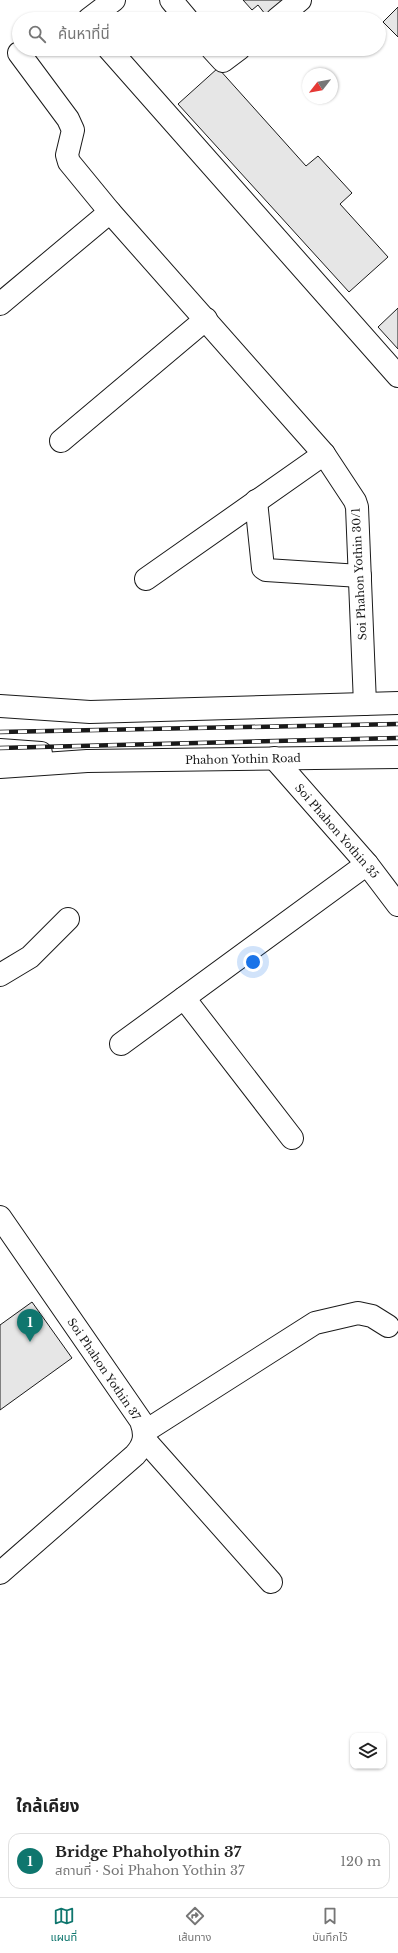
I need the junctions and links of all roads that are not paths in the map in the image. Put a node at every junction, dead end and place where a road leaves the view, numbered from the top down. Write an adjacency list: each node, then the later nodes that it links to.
1 (114, 0): 4 (street)
2 (171, 0): 5 (street)
3 (300, 0): 6 (street)
4 (98, 12)
5 (181, 12)
6 (285, 12)
7 (22, 56): 11 (street, Soi Phahon Yothin 30/1)
8 (115, 56): 14 (street)
9 (218, 56): 10 (street)
10 (230, 56)
11 (110, 212): 12 (street); 13 (street, Soi Phahon Yothin 30/1)
12 (0, 304)
13 (206, 319): 15 (street); 16 (street, Soi Phahon Yothin 30/1)
14 (398, 376)
15 (61, 441)
16 (324, 454): 17 (street); 18 (street, Soi Phahon Yothin 30/1)
17 (256, 501): 18 (street); 19 (street)
18 (360, 576): 21 (street, Soi Phahon Yothin 30/1)
19 (146, 579)
20 (398, 703): 21 (street)
21 (365, 704): 23 (street)
22 (0, 706): 23 (street)
23 (90, 712): 24 (street)
24 (0, 721)
25 (0, 750): 28 (street, Phahon Yothin Road)
26 (274, 758): 27 (street, Phahon Yothin Road); 28 (street, Phahon Yothin Road); 30 (street, Soi Phahon Yothin 35)
27 (398, 758)
28 (87, 761): 29 (street, Phahon Yothin Road)
29 (0, 767)
30 (367, 864): 31 (street, Soi Phahon Yothin 35); 34 (street)
31 (398, 905)
32 (68, 919): 33 (street)
33 (0, 975)
34 (184, 998): 35 (street); 36 (street)
35 (121, 1044)
36 (292, 1138)
37 (0, 1217): 39 (street, Soi Phahon Yothin 37)
38 (388, 1326): 39 (street)
39 (144, 1435): 40 (street); 41 (street, Soi Phahon Yothin 37)
40 (0, 1573)
41 (271, 1582)

